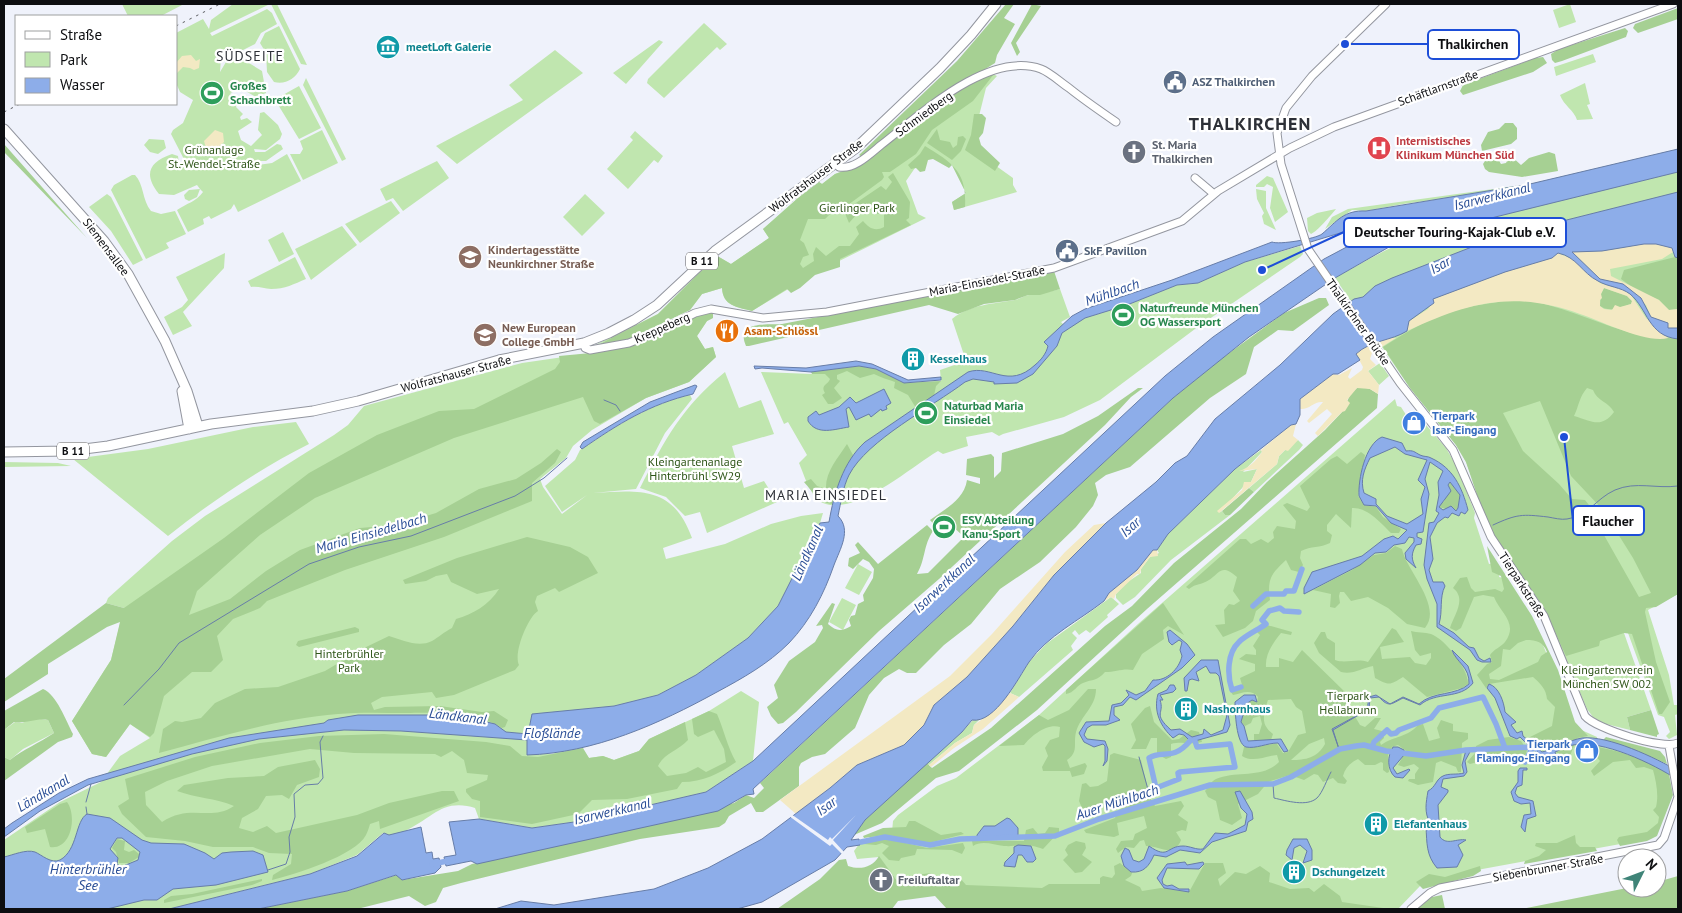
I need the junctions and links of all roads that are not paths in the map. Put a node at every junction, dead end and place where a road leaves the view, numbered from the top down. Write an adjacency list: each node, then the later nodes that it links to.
1 (996, 4): 7 (main road, Wolfratshauser Straße / B 11)
2 (1386, 4): 6 (street)
3 (1673, 4): 6 (street, Schäftlarnstraße)
4 (1116, 122): 7 (street, Schmiedberg)
5 (4, 129): 13 (main road, Siemensallee)
6 (1280, 155): 9 (street, Schäftlarnstraße); 12 (street, Thalkirchner Brücke)
7 (836, 164): 11 (main road, Wolfratshauser Straße / B 11)
8 (1195, 178): 9 (street)
9 (1214, 194): 10 (street, Maria-Einsiedel-Straße)
10 (744, 314): 11 (street, Kreppeberg)
11 (584, 344): 13 (main road, Wolfratshauser Straße / B 11)
12 (1400, 383): 16 (street, Tierparkstraße)
13 (194, 428): 14 (main road, Wolfratshauser Straße / B 11)
14 (4, 452)
15 (1678, 743): 16 (street)
16 (1669, 746): 18 (street, Siebenbrunner Straße)
17 (1678, 753): 18 (street)
18 (1674, 765): 19 (street, Siebenbrunner Straße)
19 (1411, 909)

